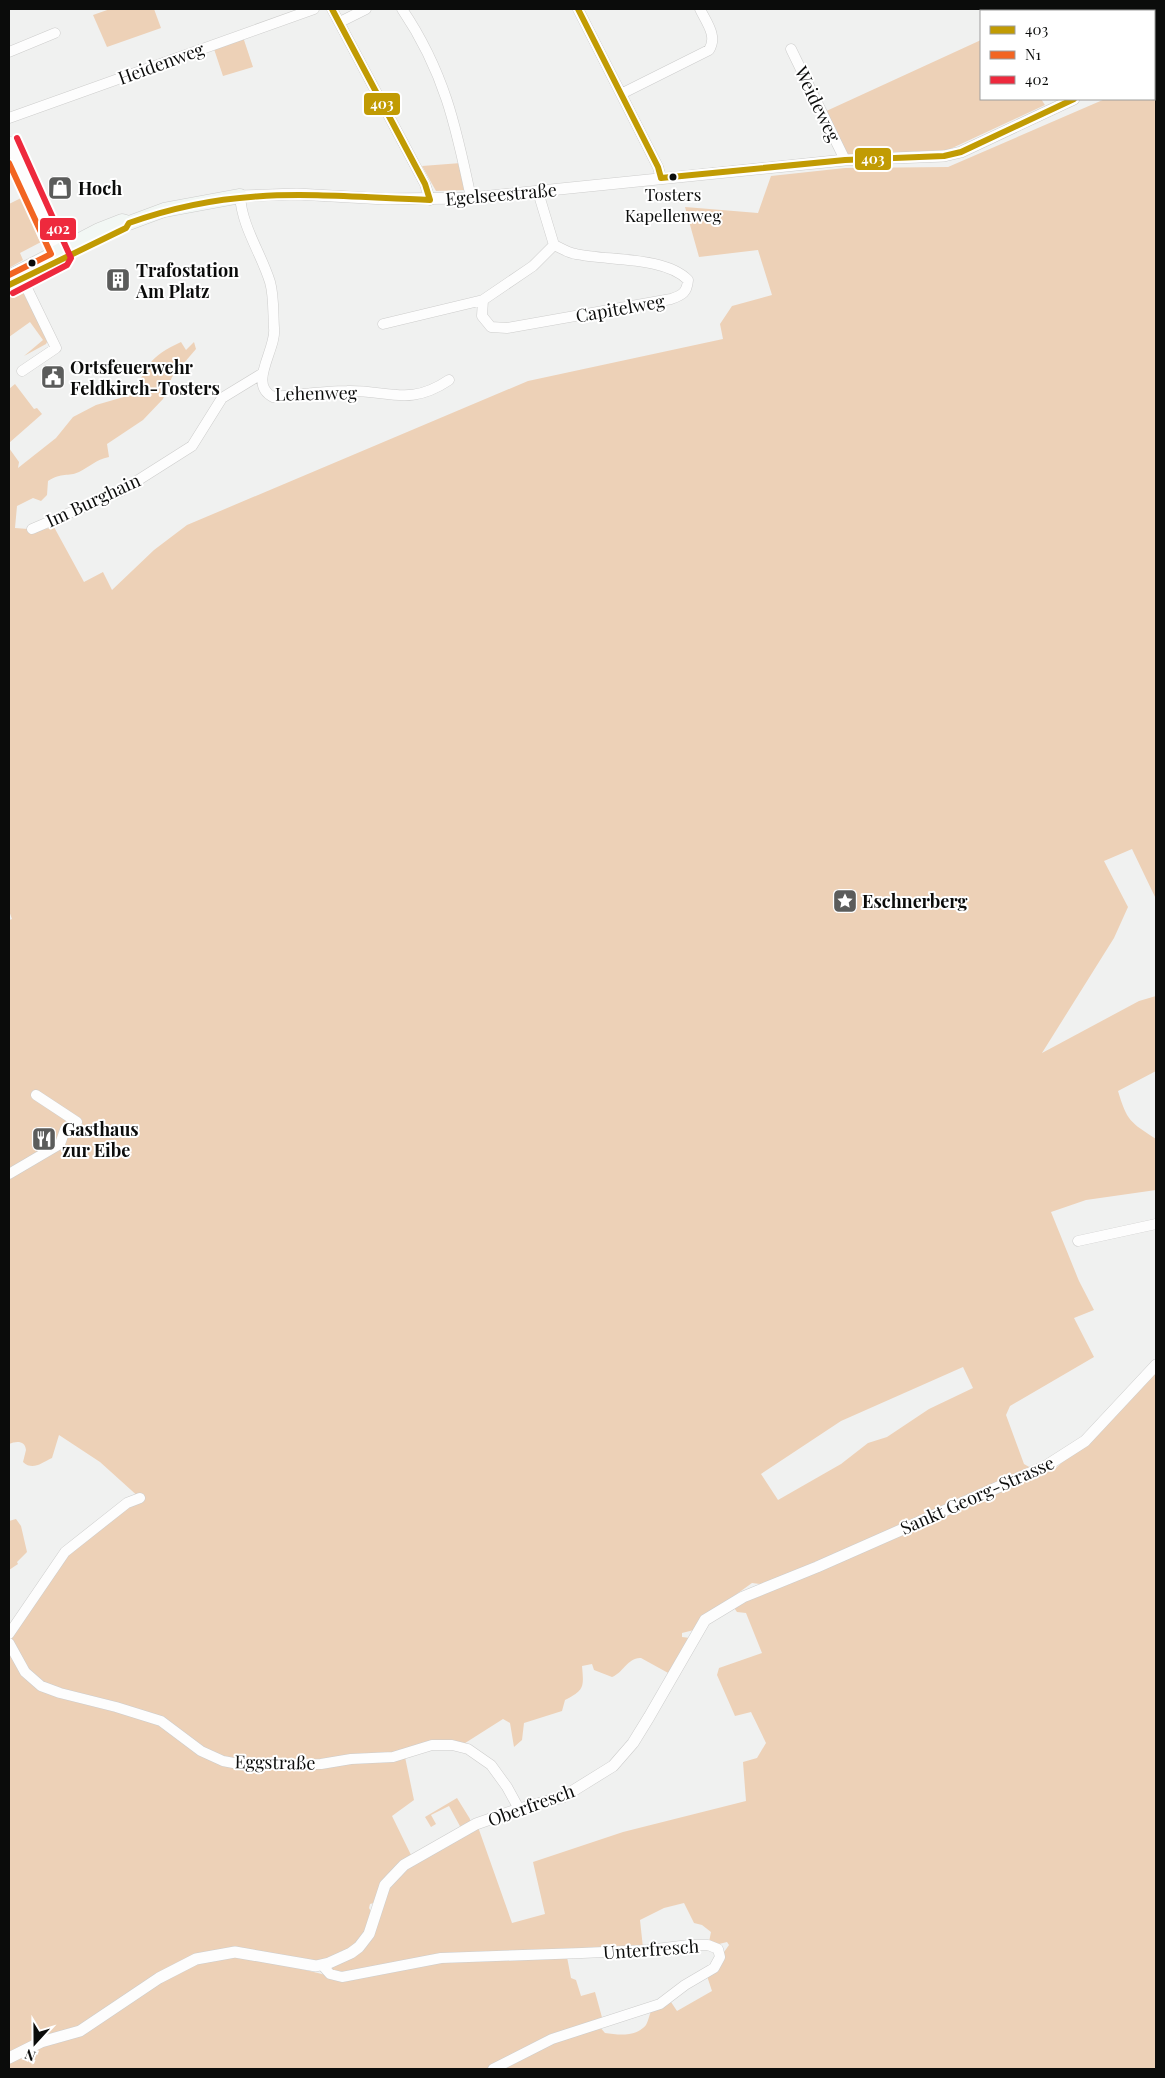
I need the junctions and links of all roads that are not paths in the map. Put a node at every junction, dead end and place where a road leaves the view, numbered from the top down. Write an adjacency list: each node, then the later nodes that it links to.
1 (314, 9): 13 (street, Heidenweg)
2 (332, 9): 7 (street)
3 (366, 9): 7 (street)
4 (402, 9): 19 (street)
5 (578, 9): 11 (street)
6 (700, 9): 11 (street)
7 (340, 22): 20 (street)
8 (55, 33): 10 (street)
9 (791, 49): 15 (street, Weideweg)
10 (9, 52)
11 (621, 94): 16 (street)
12 (1072, 100): 15 (street, Egelseestraße)
13 (9, 118)
14 (9, 145): 22 (street)
15 (845, 160): 16 (street, Egelseestraße)
16 (661, 178): 17 (street, Egelseestraße)
17 (538, 192): 19 (street, Egelseestraße); 21 (street)
18 (240, 196): 20 (street, Egelseestraße); 22 (main road, Egelseestraße); 28 (street, Lehenweg)
19 (471, 198): 20 (street, Egelseestraße)
20 (430, 200)
21 (554, 245): 25 (street); 25 (street, Capitelweg)
22 (61, 255): 23 (main road, Egelseestraße)
23 (16, 276): 24 (main road, Egelseestraße); 27 (street)
24 (9, 285)
25 (483, 300): 26 (street)
26 (383, 324)
27 (22, 371)
28 (263, 373): 29 (street, Lehenweg); 30 (street, Im Burghain)
29 (449, 380)
30 (32, 529)
31 (36, 1095): 32 (street)
32 (9, 1174)
33 (1156, 1224): 34 (street)
34 (1078, 1241)
35 (1156, 1365): 37 (street, Sankt Georg-Strasse)
36 (140, 1498): 38 (street)
37 (770, 1586): 40 (street, Oberfresch)
38 (9, 1634)
39 (9, 1643): 40 (street, Eggstraße)
40 (519, 1809): 41 (street, Oberfresch)
41 (322, 1965): 42 (street); 43 (street, Unterfresch)
42 (9, 2058)
43 (493, 2069)

